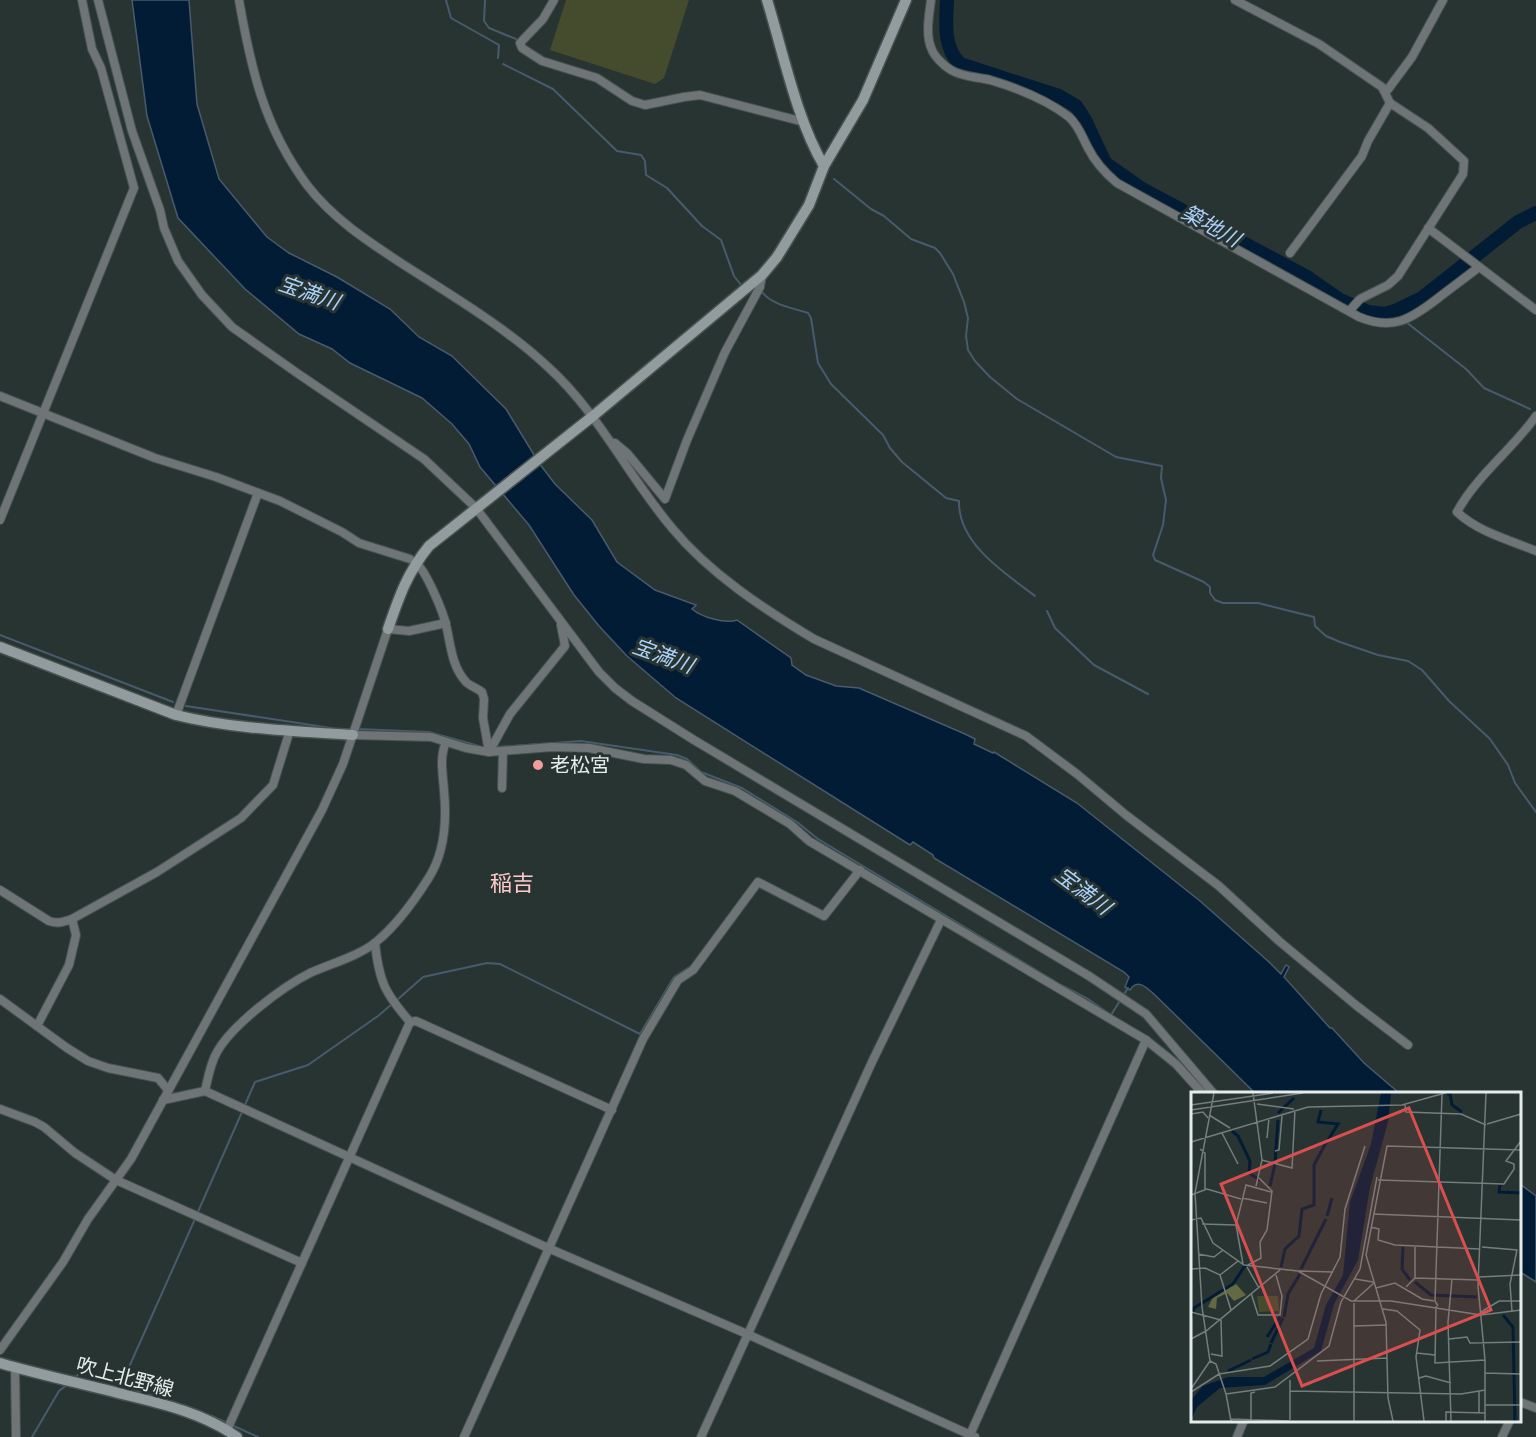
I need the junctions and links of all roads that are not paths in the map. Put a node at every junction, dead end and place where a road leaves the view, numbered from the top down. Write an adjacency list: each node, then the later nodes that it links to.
1 (82, 0): 21 (street)
2 (98, 0): 26 (street)
3 (238, 0): 23 (street)
4 (554, 0): 12 (street)
5 (767, 0): 12 (street)
6 (906, 0): 13 (street)
7 (931, 0): 16 (street)
8 (1235, 0): 10 (street)
9 (1443, 0): 10 (street)
10 (1386, 92): 11 (street)
11 (1390, 103): 14 (street); 15 (street)
12 (804, 122): 13 (street)
13 (824, 166): 17 (street)
14 (1428, 228): 16 (street); 18 (street)
15 (1290, 253)
16 (1478, 267): 19 (street)
17 (762, 275): 23 (street); 24 (street)
18 (1351, 309)
19 (1536, 310)
20 (0, 396): 21 (street)
21 (42, 414): 25 (street); 27 (street)
22 (1536, 416): 28 (street)
23 (590, 418): 24 (street); 26 (street)
24 (608, 437): 53 (street)
25 (258, 493): 29 (street); 37 (street)
26 (480, 505): 32 (street); 33 (street)
27 (0, 520)
28 (1536, 551)
29 (410, 559)
30 (418, 565): 31 (street)
31 (446, 623): 33 (street); 42 (street)
32 (561, 623): 34 (street); 36 (street)
33 (388, 629): 39 (street)
34 (565, 646): 36 (street); 42 (street)
35 (0, 647): 37 (street)
36 (585, 654): 57 (street)
37 (176, 715): 38 (street)
38 (290, 730): 39 (street); 46 (street)
39 (353, 735): 40 (street); 54 (street)
40 (446, 742): 42 (street); 48 (street)
41 (503, 751): 42 (street); 43 (street); 44 (street)
42 (489, 752)
43 (502, 788)
44 (860, 870): 47 (street); 60 (street)
45 (0, 890): 46 (street)
46 (72, 919): 51 (street)
47 (941, 920): 52 (street); 65 (street)
48 (375, 943): 50 (street); 55 (street)
49 (0, 999): 51 (street)
50 (410, 1022): 60 (street); 61 (street)
51 (37, 1026): 54 (street)
52 (1146, 1040): 56 (street); 74 (street)
53 (1408, 1045)
54 (168, 1090): 58 (street)
55 (205, 1091): 58 (street); 61 (street)
56 (1201, 1092)
57 (1212, 1092)
58 (163, 1100): 62 (street)
59 (0, 1109): 62 (street)
60 (612, 1110): 63 (street)
61 (350, 1157): 63 (street); 64 (street)
62 (116, 1180): 64 (street); 66 (street)
63 (548, 1248): 65 (street); 77 (street)
64 (302, 1263): 73 (street)
65 (747, 1334): 74 (street); 78 (street)
66 (0, 1350)
67 (0, 1363): 68 (street, 吹上北野線)
68 (15, 1367): 73 (street, 吹上北野線); 75 (street)
69 (1521, 1402): 70 (street)
70 (1536, 1408)
71 (1243, 1422): 79 (street)
72 (1509, 1422): 80 (street)
73 (227, 1430): 76 (street, 吹上北野線)
74 (971, 1436)
75 (16, 1437)
76 (237, 1437)
77 (464, 1437)
78 (701, 1437)
79 (1236, 1437)
80 (1502, 1437)

